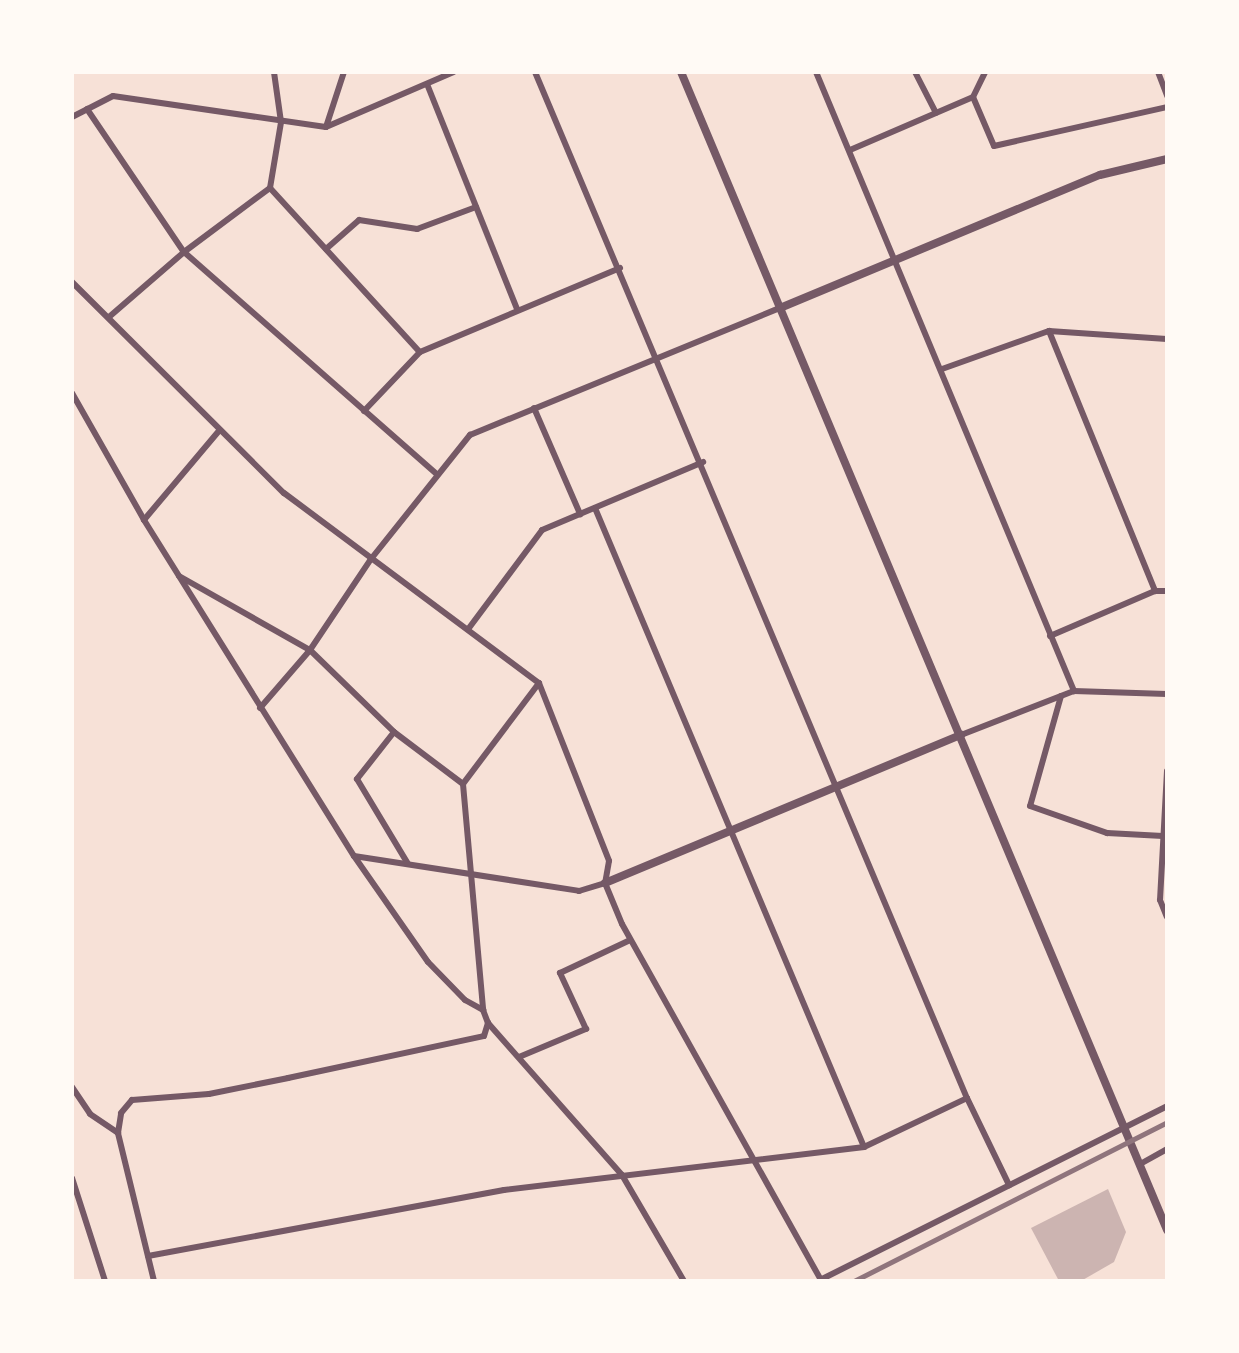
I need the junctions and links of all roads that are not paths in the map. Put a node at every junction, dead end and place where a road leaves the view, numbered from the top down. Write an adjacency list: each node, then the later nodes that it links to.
1 (274, 72): 17 (street)
2 (344, 72): 18 (street)
3 (454, 72): 10 (street)
4 (536, 72): 26 (street)
5 (681, 72): 28 (street)
6 (816, 72): 19 (street)
7 (915, 72): 15 (street)
8 (985, 72): 12 (street)
9 (1158, 72): 11 (street)
10 (427, 84): 18 (street); 22 (street)
11 (1167, 96)
12 (972, 97): 13 (street); 15 (street)
13 (1167, 107)
14 (87, 110): 16 (street); 17 (street); 24 (street)
15 (936, 113): 19 (street)
16 (72, 117)
17 (281, 122): 18 (street); 21 (street)
18 (326, 127)
19 (850, 150): 25 (street)
20 (1167, 159): 25 (street)
21 (270, 188): 23 (street); 24 (street)
22 (476, 207): 23 (street); 29 (street)
23 (326, 249): 33 (street)
24 (184, 252): 30 (street); 38 (street)
25 (895, 260): 28 (street); 35 (street)
26 (620, 268): 29 (street); 34 (street)
27 (72, 282): 30 (street)
28 (780, 308): 34 (street); 58 (street)
29 (517, 309): 33 (street)
30 (108, 317): 39 (street)
31 (1049, 331): 32 (street); 35 (street); 47 (street)
32 (1167, 339)
33 (419, 352): 38 (street)
34 (659, 357): 37 (street); 40 (street)
35 (942, 369): 50 (street)
36 (72, 393): 44 (street)
37 (534, 408): 41 (street); 43 (street)
38 (364, 411): 41 (street)
39 (218, 432): 44 (street); 45 (street)
40 (703, 462): 42 (street); 61 (street)
41 (437, 474): 45 (street)
42 (595, 508): 43 (street); 62 (street)
43 (580, 514): 49 (street)
44 (144, 520): 46 (street)
45 (371, 559): 49 (street); 51 (street)
46 (177, 575): 51 (street); 56 (street)
47 (1155, 591): 48 (street); 50 (street)
48 (1167, 591)
49 (469, 628): 52 (street)
50 (1050, 636): 53 (street)
51 (310, 650): 56 (street); 57 (street)
52 (539, 683): 60 (street); 67 (street)
53 (1074, 691): 54 (street); 55 (street)
54 (1167, 694)
55 (1060, 696): 58 (street); 63 (street)
56 (260, 708): 64 (street)
57 (394, 732): 60 (street); 65 (street)
58 (961, 735): 61 (street); 76 (street)
59 (1167, 771): 63 (street)
60 (463, 784): 66 (street)
61 (837, 787): 62 (street); 74 (street)
62 (730, 832): 67 (street); 78 (street)
63 (1163, 836): 68 (street)
64 (354, 856): 65 (street); 70 (street)
65 (408, 864): 66 (street)
66 (471, 873): 67 (street); 70 (street)
67 (605, 883): 69 (street)
68 (1167, 917)
69 (630, 940): 72 (street); 80 (street)
70 (483, 1010): 71 (street)
71 (488, 1023): 72 (street); 77 (street)
72 (519, 1057): 82 (street)
73 (72, 1087): 77 (street)
74 (967, 1098): 78 (street); 84 (street)
75 (1167, 1106): 76 (street)
76 (1126, 1127): 81 (street); 84 (street)
77 (118, 1133): 86 (street)
78 (864, 1147): 80 (street)
79 (1167, 1149): 81 (street)
80 (752, 1161): 82 (street); 87 (street)
81 (1142, 1163): 85 (street)
82 (622, 1175): 86 (street); 90 (street)
83 (72, 1178): 88 (street)
84 (1009, 1185): 87 (street)
85 (1167, 1230)
86 (148, 1256): 89 (street)
87 (820, 1280)
88 (105, 1281)
89 (153, 1281)
90 (684, 1281)

